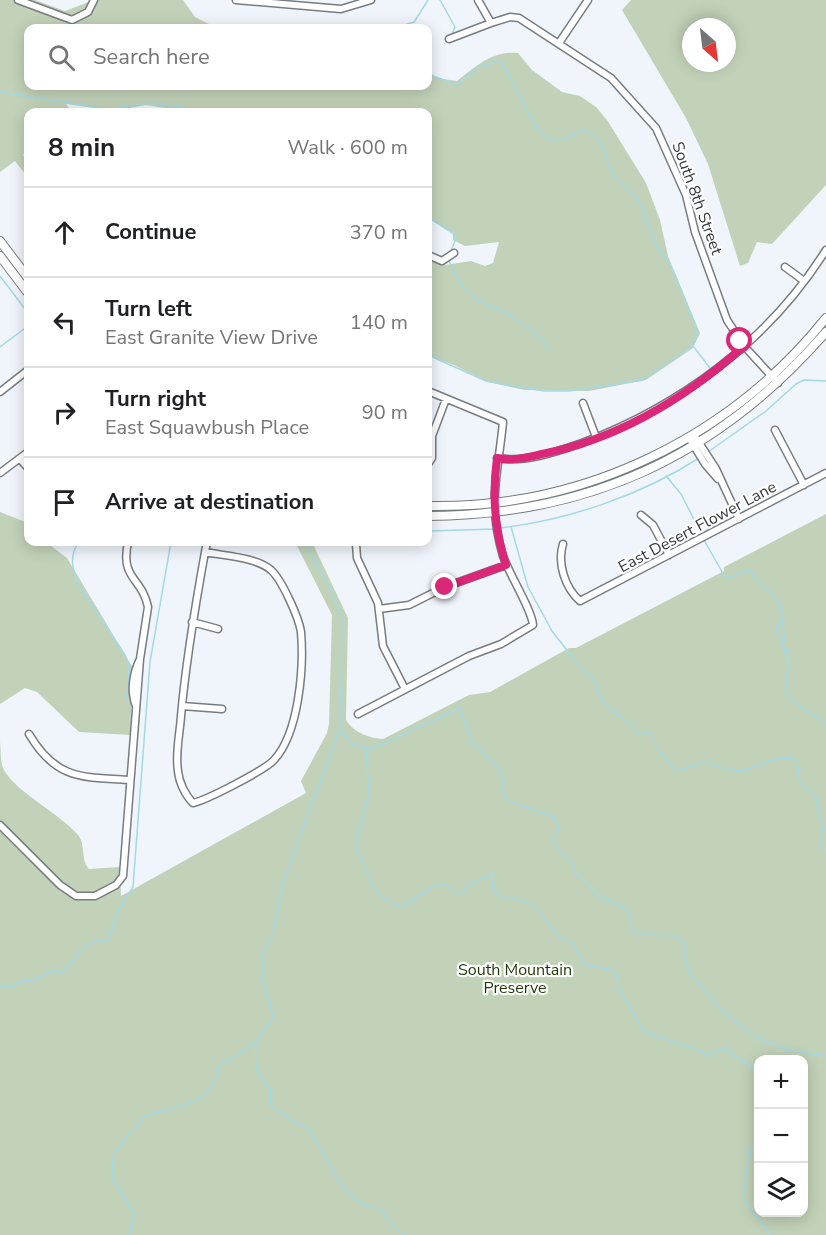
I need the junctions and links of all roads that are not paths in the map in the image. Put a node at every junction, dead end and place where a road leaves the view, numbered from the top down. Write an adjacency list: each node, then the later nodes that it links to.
1 (18, 0): 2 (street)
2 (94, 0)
3 (236, 0): 4 (street)
4 (371, 0)
5 (478, 0): 7 (street)
6 (588, 0): 9 (street)
7 (490, 23): 8 (street, South 8th Street); 9 (street, South 8th Street)
8 (449, 39)
9 (559, 43): 21 (street, South 8th Street)
10 (1, 244): 16 (street)
11 (826, 250): 17 (street)
12 (454, 253): 14 (street)
13 (0, 256): 18 (street)
14 (432, 257)
15 (784, 267): 17 (street)
16 (24, 273)
17 (804, 281): 21 (street)
18 (24, 288)
19 (826, 318): 23 (street)
20 (826, 332): 24 (street)
21 (744, 346): 23 (street, South 8th Street); 31 (street)
22 (24, 373): 25 (street)
23 (771, 375): 24 (street, South 8th Street); 32 (street)
24 (778, 383): 32 (street)
25 (0, 392)
26 (432, 394): 27 (street)
27 (446, 399): 30 (street); 34 (street)
28 (583, 403): 31 (street)
29 (775, 430): 40 (street)
30 (432, 436)
31 (596, 437): 34 (street)
32 (696, 444): 39 (street); 41 (street); 47 (street)
33 (24, 456): 35 (street)
34 (497, 458): 42 (street)
35 (20, 459): 36 (street); 37 (street)
36 (24, 464)
37 (0, 473)
38 (826, 473): 40 (street, East Desert Flower Lane)
39 (586, 484): 41 (street); 42 (street)
40 (804, 485): 47 (street, East Desert Flower Lane)
41 (588, 493): 44 (street)
42 (494, 503): 43 (street); 44 (street)
43 (432, 506)
44 (494, 513): 46 (street); 54 (street)
45 (641, 515): 53 (street)
46 (432, 516)
47 (739, 519): 53 (street, East Desert Flower Lane)
48 (563, 544): 53 (street, East Desert Flower Lane)
49 (127, 546): 63 (street)
50 (206, 546): 52 (street)
51 (356, 546): 55 (street)
52 (205, 552): 56 (street); 59 (street)
53 (669, 555)
54 (506, 565): 55 (street); 58 (street)
55 (380, 609): 58 (street)
56 (192, 622): 57 (street); 59 (street)
57 (218, 629)
58 (405, 688): 61 (street)
59 (182, 706): 60 (street)
60 (222, 709)
61 (358, 714)
62 (29, 734): 63 (street)
63 (130, 780): 64 (street)
64 (0, 825)

